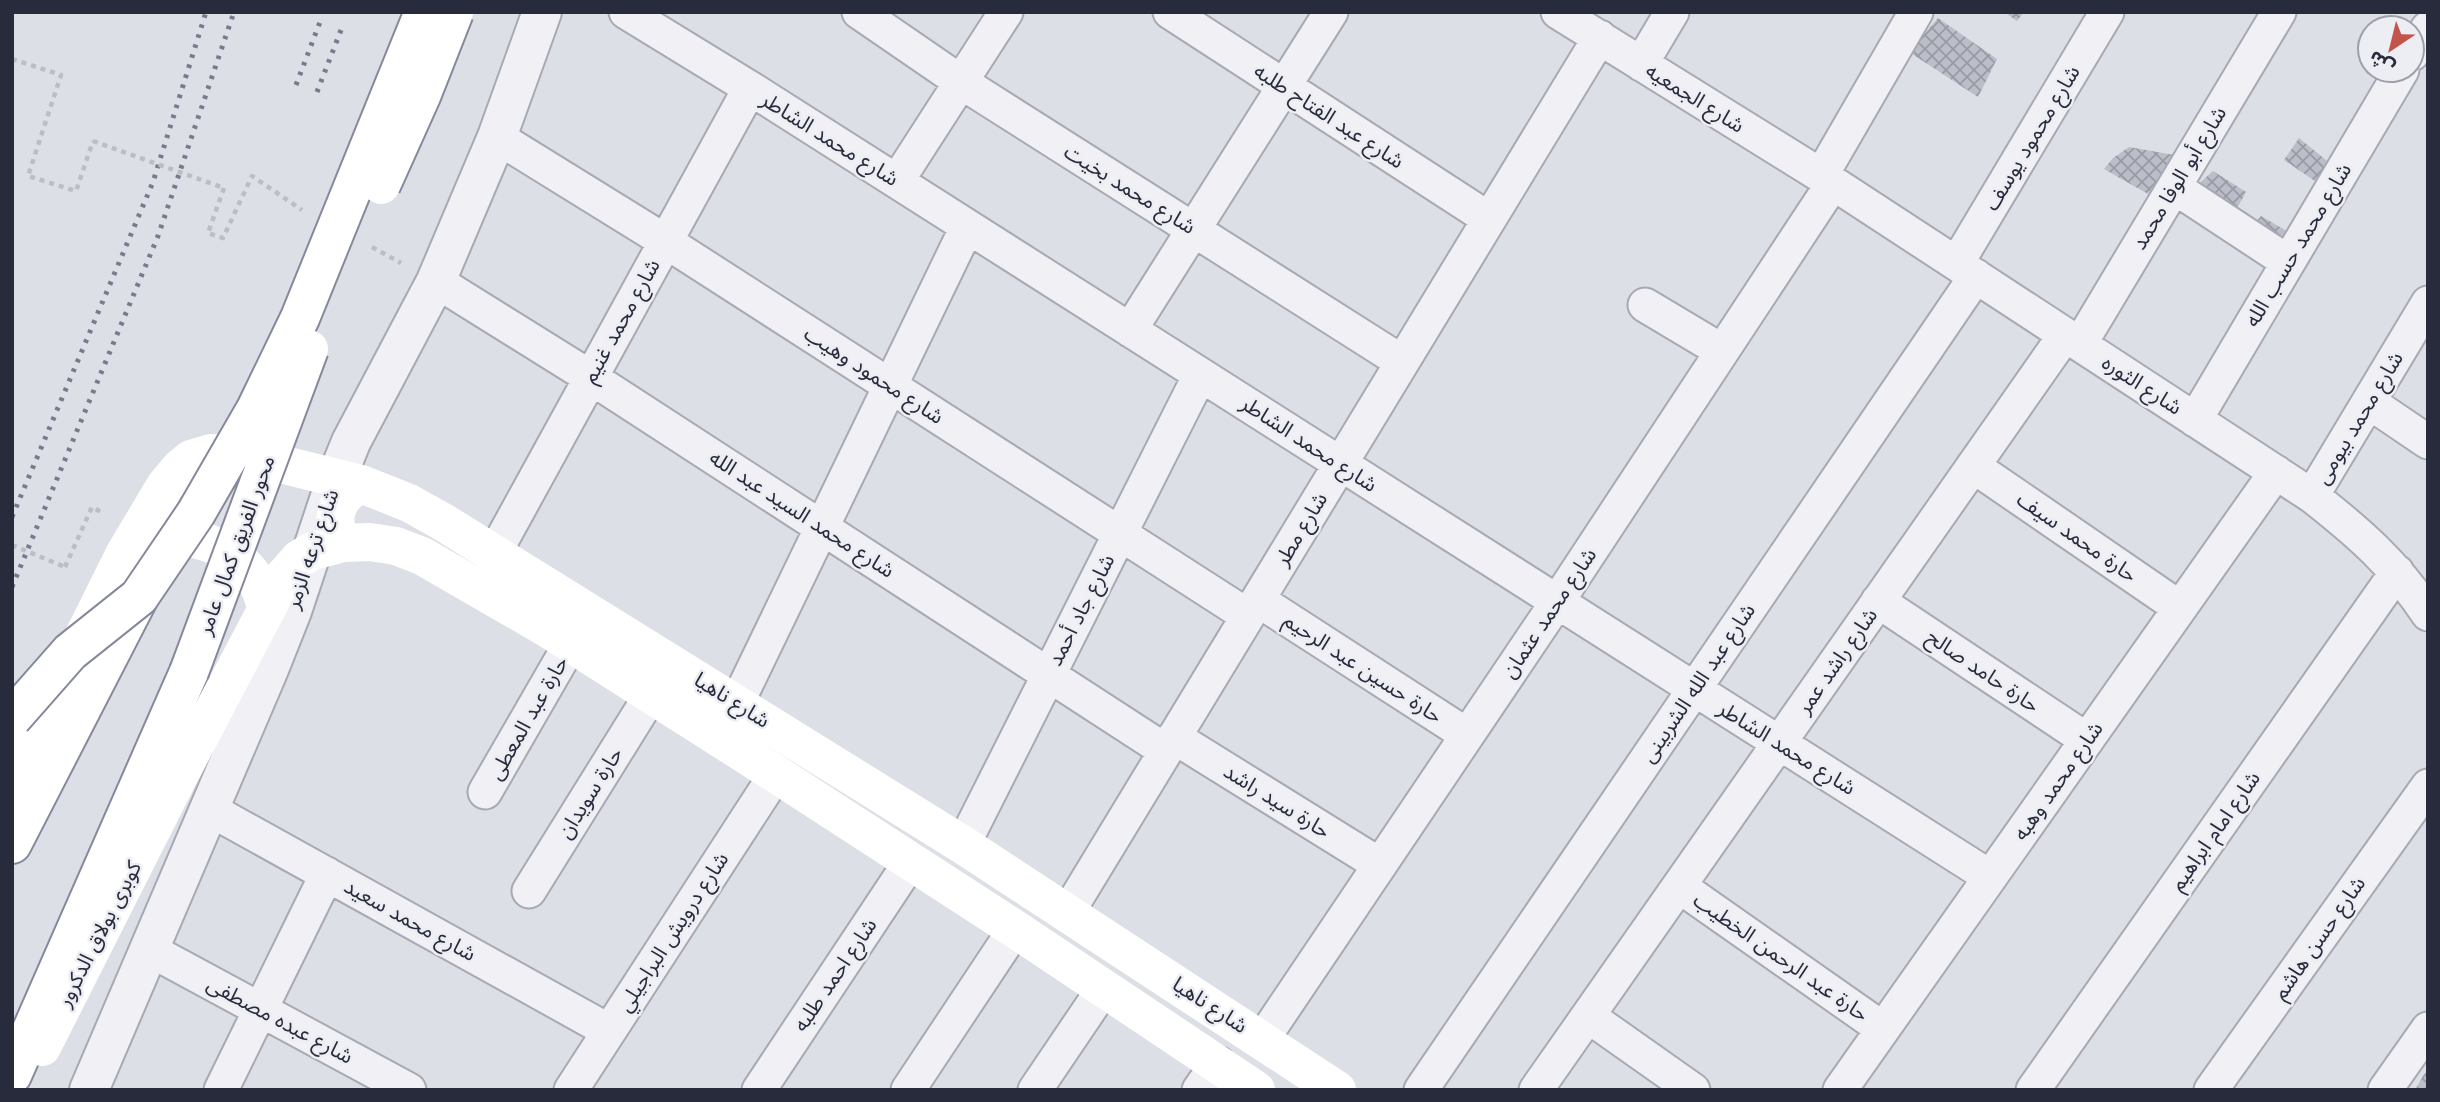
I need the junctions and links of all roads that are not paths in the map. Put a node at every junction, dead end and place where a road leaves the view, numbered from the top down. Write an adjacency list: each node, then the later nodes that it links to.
1 (424, 12): 54 (main road, محور الفريق كمال عامر, bridge)
2 (454, 12): 94 (main road, محور الفريق كمال عامر, bridge)
3 (542, 12): 20 (street, شارع ترعه الزمر)
4 (626, 12): 19 (street, شارع محمد الشاطر)
5 (859, 12): 16 (street, شارع محمد بخيت)
6 (1006, 12): 16 (street)
7 (1170, 12): 18 (street, شارع عبد الفتاح طلبه)
8 (1331, 12): 18 (street)
9 (1559, 12): 14 (street, شارع الجمعيه)
10 (1672, 12): 15 (street)
11 (1916, 12): 21 (street, شارع محمد عثمان)
12 (2107, 12): 29 (street, شارع محمود يوسف)
13 (2279, 12): 23 (street, شارع أبو الوفا محمد)
14 (1600, 37): 15 (street, شارع الجمعيه); 24 (street, شارع مطر)
15 (1641, 64): 21 (street, شارع الجمعيه)
16 (961, 82): 22 (street); 26 (street, شارع محمد بخيت)
17 (2394, 84): 28 (street, شارع محمد حسب الله)
18 (1284, 86): 24 (street, شارع عبد الفتاح طلبه); 26 (street)
19 (750, 88): 22 (street, شارع محمد الشاطر); 27 (street, شارع محمد غنيم)
20 (497, 137): 27 (street, شارع محمود وهيب); 30 (street, شارع ترعه الزمر)
21 (1827, 179): 29 (street, شارع الثوره); 35 (street, شارع محمد عثمان)
22 (897, 181): 25 (street, شارع محمد الشاطر)
23 (2174, 187): 28 (street); 34 (street, شارع أبو الوفا محمد)
24 (1489, 219): 36 (street, شارع مطر)
25 (967, 227): 33 (street, شارع محمد الشاطر); 39 (street)
26 (1194, 230): 33 (street); 36 (street, شارع محمد بخيت)
27 (665, 241): 38 (street, شارع محمد غنيم); 39 (street, شارع محمود وهيب)
28 (2288, 262): 41 (street, شارع محمد حسب الله)
29 (1966, 270): 34 (street, شارع الثوره); 63 (street, شارع عبد الله الشربينى)
30 (436, 281): 38 (street, شارع محمد السيد عبد الله); 46 (street, شارع ترعه الزمر)
31 (2428, 303): 40 (street, شارع محمد بيومى)
32 (1645, 305): 35 (street)
33 (1130, 330): 37 (street, شارع محمد الشاطر)
34 (2072, 339): 41 (street, شارع الثوره); 44 (street, شارع راشد عمر)
35 (1722, 351): 56 (street, شارع محمد عثمان)
36 (1402, 362): 43 (street, شارع مطر)
37 (1200, 375): 43 (street, شارع محمد الشاطر); 49 (street, شارع جاد أحمد)
38 (590, 377): 48 (street, شارع محمد السيد عبد الله); 52 (street, شارع محمد غنيم)
39 (890, 385): 48 (street); 49 (street, شارع محمود وهيب)
40 (2369, 402): 42 (street); 47 (street, شارع محمد بيومى)
41 (2194, 420): 45 (street, شارع الثوره)
42 (2428, 442)
43 (1340, 464): 56 (street, شارع محمد الشاطر); 58 (street, شارع مطر)
44 (1973, 466): 55 (street, شارع راشد عمر); 59 (street, حارة محمد سيف)
45 (2276, 472): 47 (street, شارع الثوره); 59 (street, شارع محمد وهبه)
46 (348, 482): 50 (main road); 51 (main road, شارع ناهيا); 52 (main road, شارع ناهيا)
47 (2312, 496): 53 (street, شارع الثوره)
48 (822, 527): 62 (street, شارع محمد السيد عبد الله); 65 (street)
49 (1119, 533): 58 (street, شارع محمود وهيب); 62 (street, شارع جاد أحمد)
50 (328, 547): 57 (main road); 61 (main road, شارع ناهيا); 75 (street, شارع ترعه الزمر)
51 (125, 553): 57 (main road); 72 (main road, bridge)
52 (494, 554): 65 (main road, شارع ناهيا)
53 (2398, 572): 60 (street, شارع الثوره); 110 (street, شارع امام ابراهيم)
54 (139, 597): 66 (main road, bridge); 76 (main road, محور الفريق كمال عامر)
55 (1878, 601): 68 (street, حارة حامد صالح); 69 (street, شارع راشد عمر)
56 (1557, 602): 63 (street, شارع محمد الشاطر); 67 (street, شارع محمد عثمان)
57 (267, 607): 96 (main road, كوبرى بولاق الدكرور)
58 (1253, 608): 67 (street, حارة حسين عبد الرحيم); 70 (street, شارع مطر)
59 (2180, 608): 68 (street, شارع محمد وهبه)
60 (2428, 614)
61 (571, 643): 64 (main road, شارع ناهيا); 74 (street, حارة عبد المعطى)
62 (1049, 674): 70 (street, شارع محمد السيد عبد الله); 77 (street, شارع جاد أحمد)
63 (1694, 689): 69 (street, شارع محمد الشاطر); 106 (street, شارع عبد الله الشربينى)
64 (651, 695): 71 (main road, شارع ناهيا); 83 (street, حارة سويدان)
65 (737, 703): 77 (main road, شارع ناهيا)
66 (12, 718)
67 (1468, 735): 79 (street, شارع محمد عثمان)
68 (2087, 740): 81 (street, شارع محمد وهبه)
69 (1779, 743): 81 (street, شارع محمد الشاطر); 82 (street, شارع راشد عمر)
70 (1170, 744): 79 (street, حارة سيد راشد); 84 (street, شارع مطر)
71 (776, 774): 78 (main road, شارع ناهيا); 92 (street, شارع درويش البراجيلي)
72 (12, 780)
73 (2428, 786): 111 (street, شارع حسن هاشم)
74 (485, 792)
75 (209, 809): 80 (street, شارع محمد سعيد); 86 (street, شارع ترعه الزمر)
76 (12, 844)
77 (963, 845): 84 (main road, شارع ناهيا)
78 (911, 861): 85 (main road, شارع ناهيا); 101 (street, شارع احمد طلبه)
79 (1380, 865): 93 (street, شارع محمد عثمان)
80 (327, 874): 88 (street); 92 (street, شارع محمد سعيد)
81 (1990, 877): 90 (street, شارع محمد وهبه)
82 (1679, 886): 89 (street, شارع راشد عمر); 90 (street, حارة عبد الرحمن الخطيب)
83 (529, 891)
84 (1068, 912): 93 (main road, شارع ناهيا)
85 (1015, 929): 87 (main road, شارع ناهيا); 102 (street)
86 (150, 950): 88 (street, شارع عبده مصطفى); 97 (street, شارع ترعه الزمر)
87 (1104, 988): 95 (main road, شارع ناهيا); 103 (street)
88 (260, 1009): 98 (street); 99 (street, شارع عبده مصطفى)
89 (1588, 1016): 107 (street, شارع راشد عمر); 108 (street)
90 (1883, 1029): 109 (street, شارع محمد وهبه)
91 (2428, 1029): 112 (street)
92 (609, 1031): 100 (street, شارع درويش البراجيلي)
93 (1262, 1040): 105 (main road, شارع ناهيا)
94 (12, 1075)
95 (1208, 1076): 104 (main road, شارع ناهيا)
96 (21, 1090)
97 (89, 1090)
98 (221, 1090)
99 (409, 1090)
100 (571, 1090)
101 (759, 1090)
102 (908, 1090)
103 (1035, 1090)
104 (1256, 1090)
105 (1337, 1090)
106 (1421, 1090)
107 (1536, 1090)
108 (1693, 1090)
109 (1840, 1090)
110 (2033, 1090)
111 (2211, 1090)
112 (2385, 1090)

